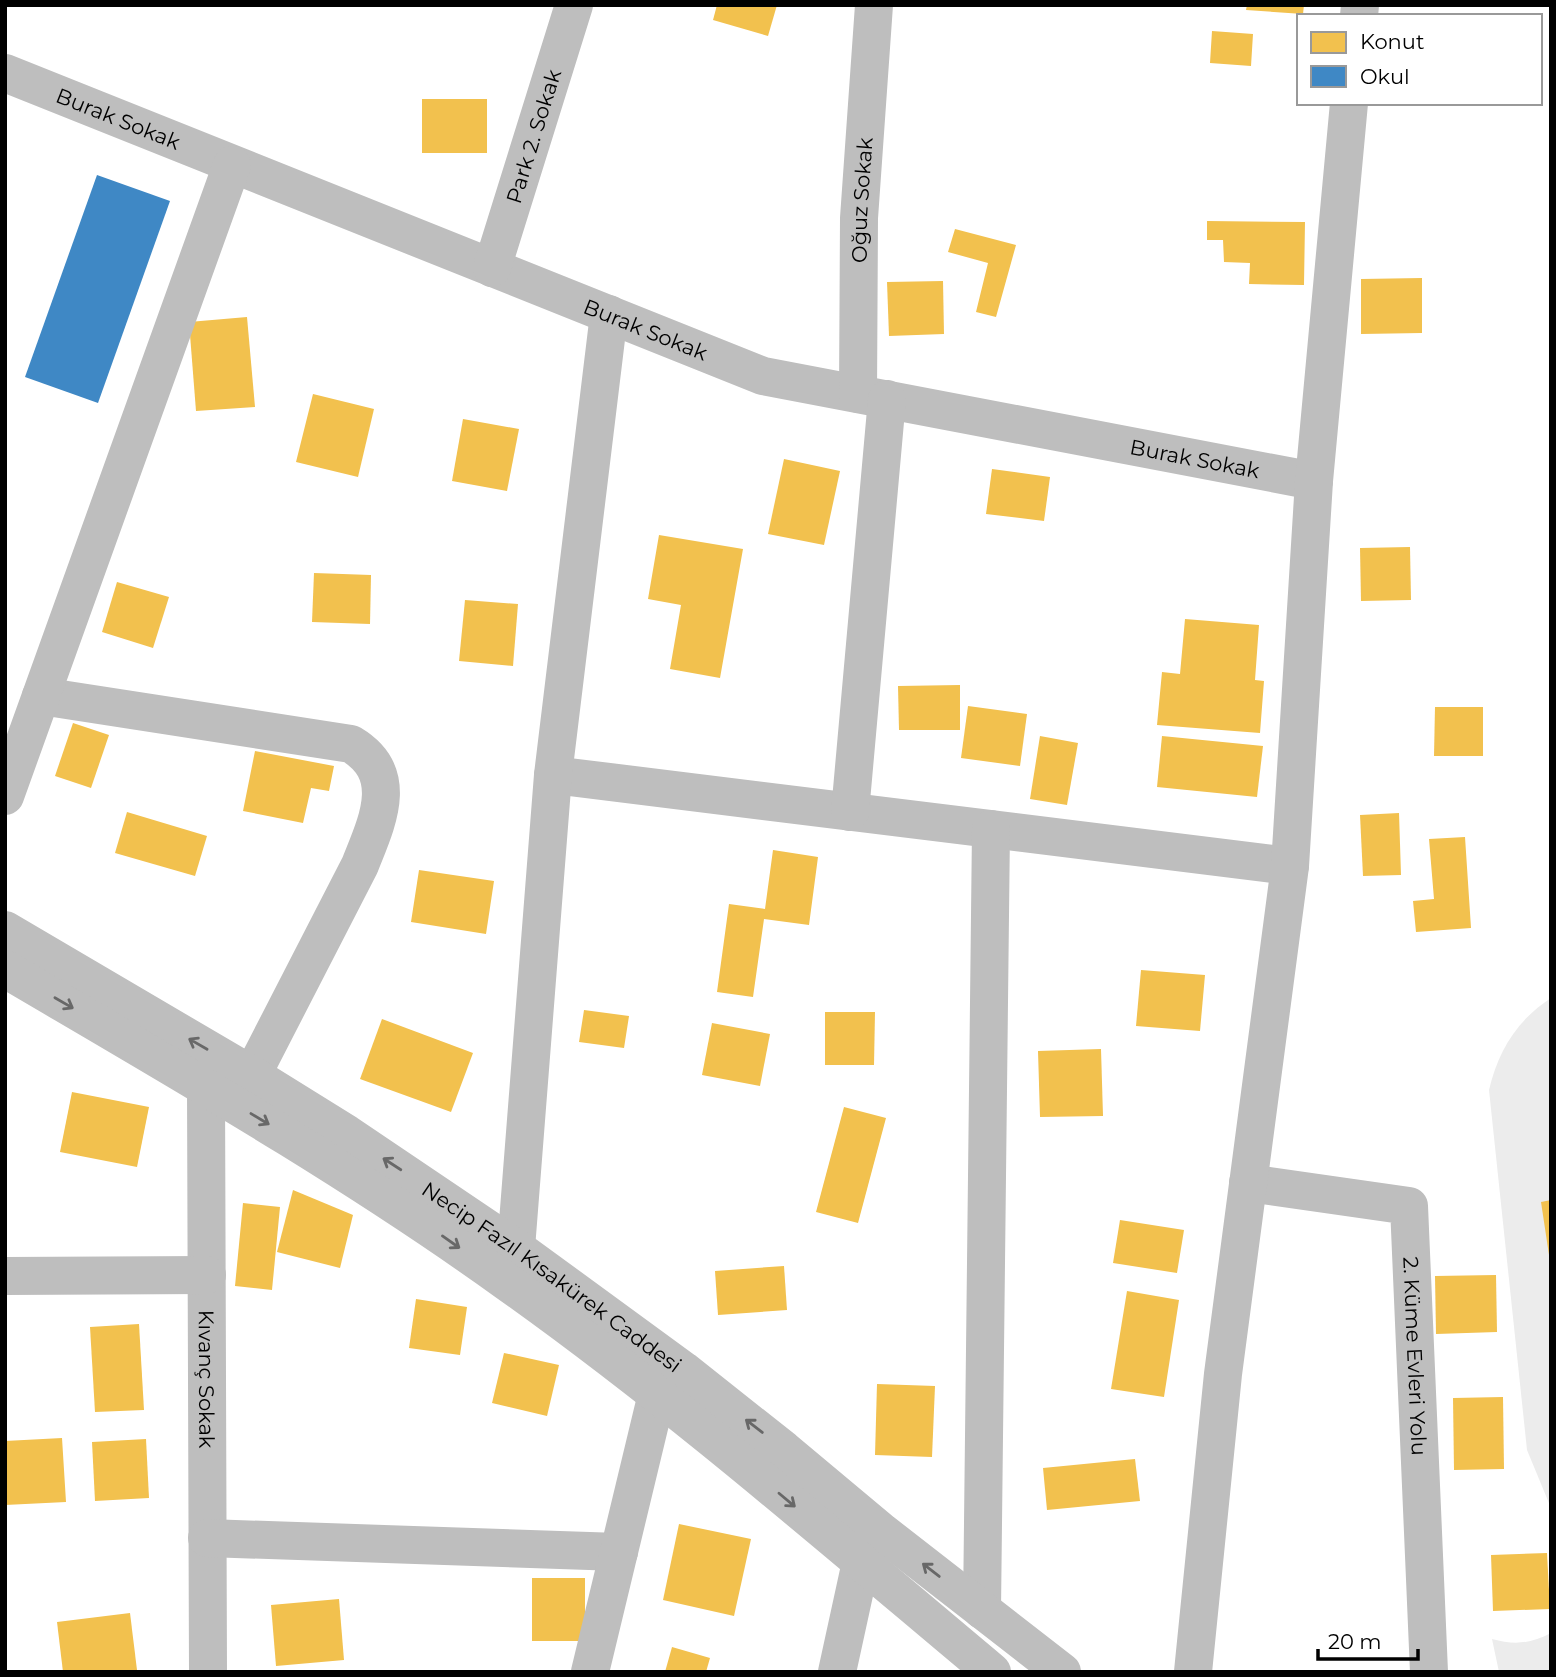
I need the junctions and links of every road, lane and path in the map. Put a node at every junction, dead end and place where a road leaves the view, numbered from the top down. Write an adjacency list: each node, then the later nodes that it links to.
1 (574, 5): 6 (street, Park 2. Sokak)
2 (874, 5): 8 (street, Oğuz Sokak)
3 (5, 73): 5 (street, Burak Sokak)
4 (1349, 105): 9 (street)
5 (232, 165): 6 (street, Burak Sokak); 10 (street)
6 (492, 268): 7 (street, Burak Sokak)
7 (609, 314): 8 (street, Burak Sokak); 11 (street)
8 (872, 396): 9 (street, Burak Sokak); 13 (street, Oğuz Sokak)
9 (1314, 481): 15 (street)
10 (41, 696): 12 (street); 18 (street)
11 (552, 775): 13 (street); 21 (street)
12 (5, 796)
13 (850, 812): 14 (street)
14 (991, 829): 15 (street); 28 (street)
15 (1290, 866): 20 (street)
16 (5, 930): 18 (street, Necip Fazıl Kısakürek Caddesi, one-way to 16)
17 (5, 969): 19 (street, Necip Fazıl Kısakürek Caddesi, one-way to 19)
18 (252, 1075): 21 (street, Necip Fazıl Kısakürek Caddesi, one-way to 18)
19 (206, 1087): 22 (street, Kıvanç Sokak); 24 (street, Necip Fazıl Kısakürek Caddesi, one-way to 24)
20 (1248, 1183): 34 (street); 35 (street, 2. Küme Evleri Yolu)
21 (516, 1248): 28 (street, Necip Fazıl Kısakürek Caddesi, one-way to 21)
22 (207, 1275): 23 (street); 25 (street, Kıvanç Sokak)
23 (5, 1276)
24 (657, 1394): 26 (street); 27 (street, Necip Fazıl Kısakürek Caddesi, one-way to 27)
25 (207, 1538): 26 (street); 29 (street, Kıvanç Sokak)
26 (619, 1552): 30 (street)
27 (861, 1562): 31 (street); 32 (street, Necip Fazıl Kısakürek Caddesi)
28 (982, 1610): 33 (street, Necip Fazıl Kısakürek Caddesi)
29 (208, 1672)
30 (590, 1672)
31 (837, 1672)
32 (992, 1672)
33 (1062, 1672)
34 (1193, 1672)
35 (1429, 1672)

